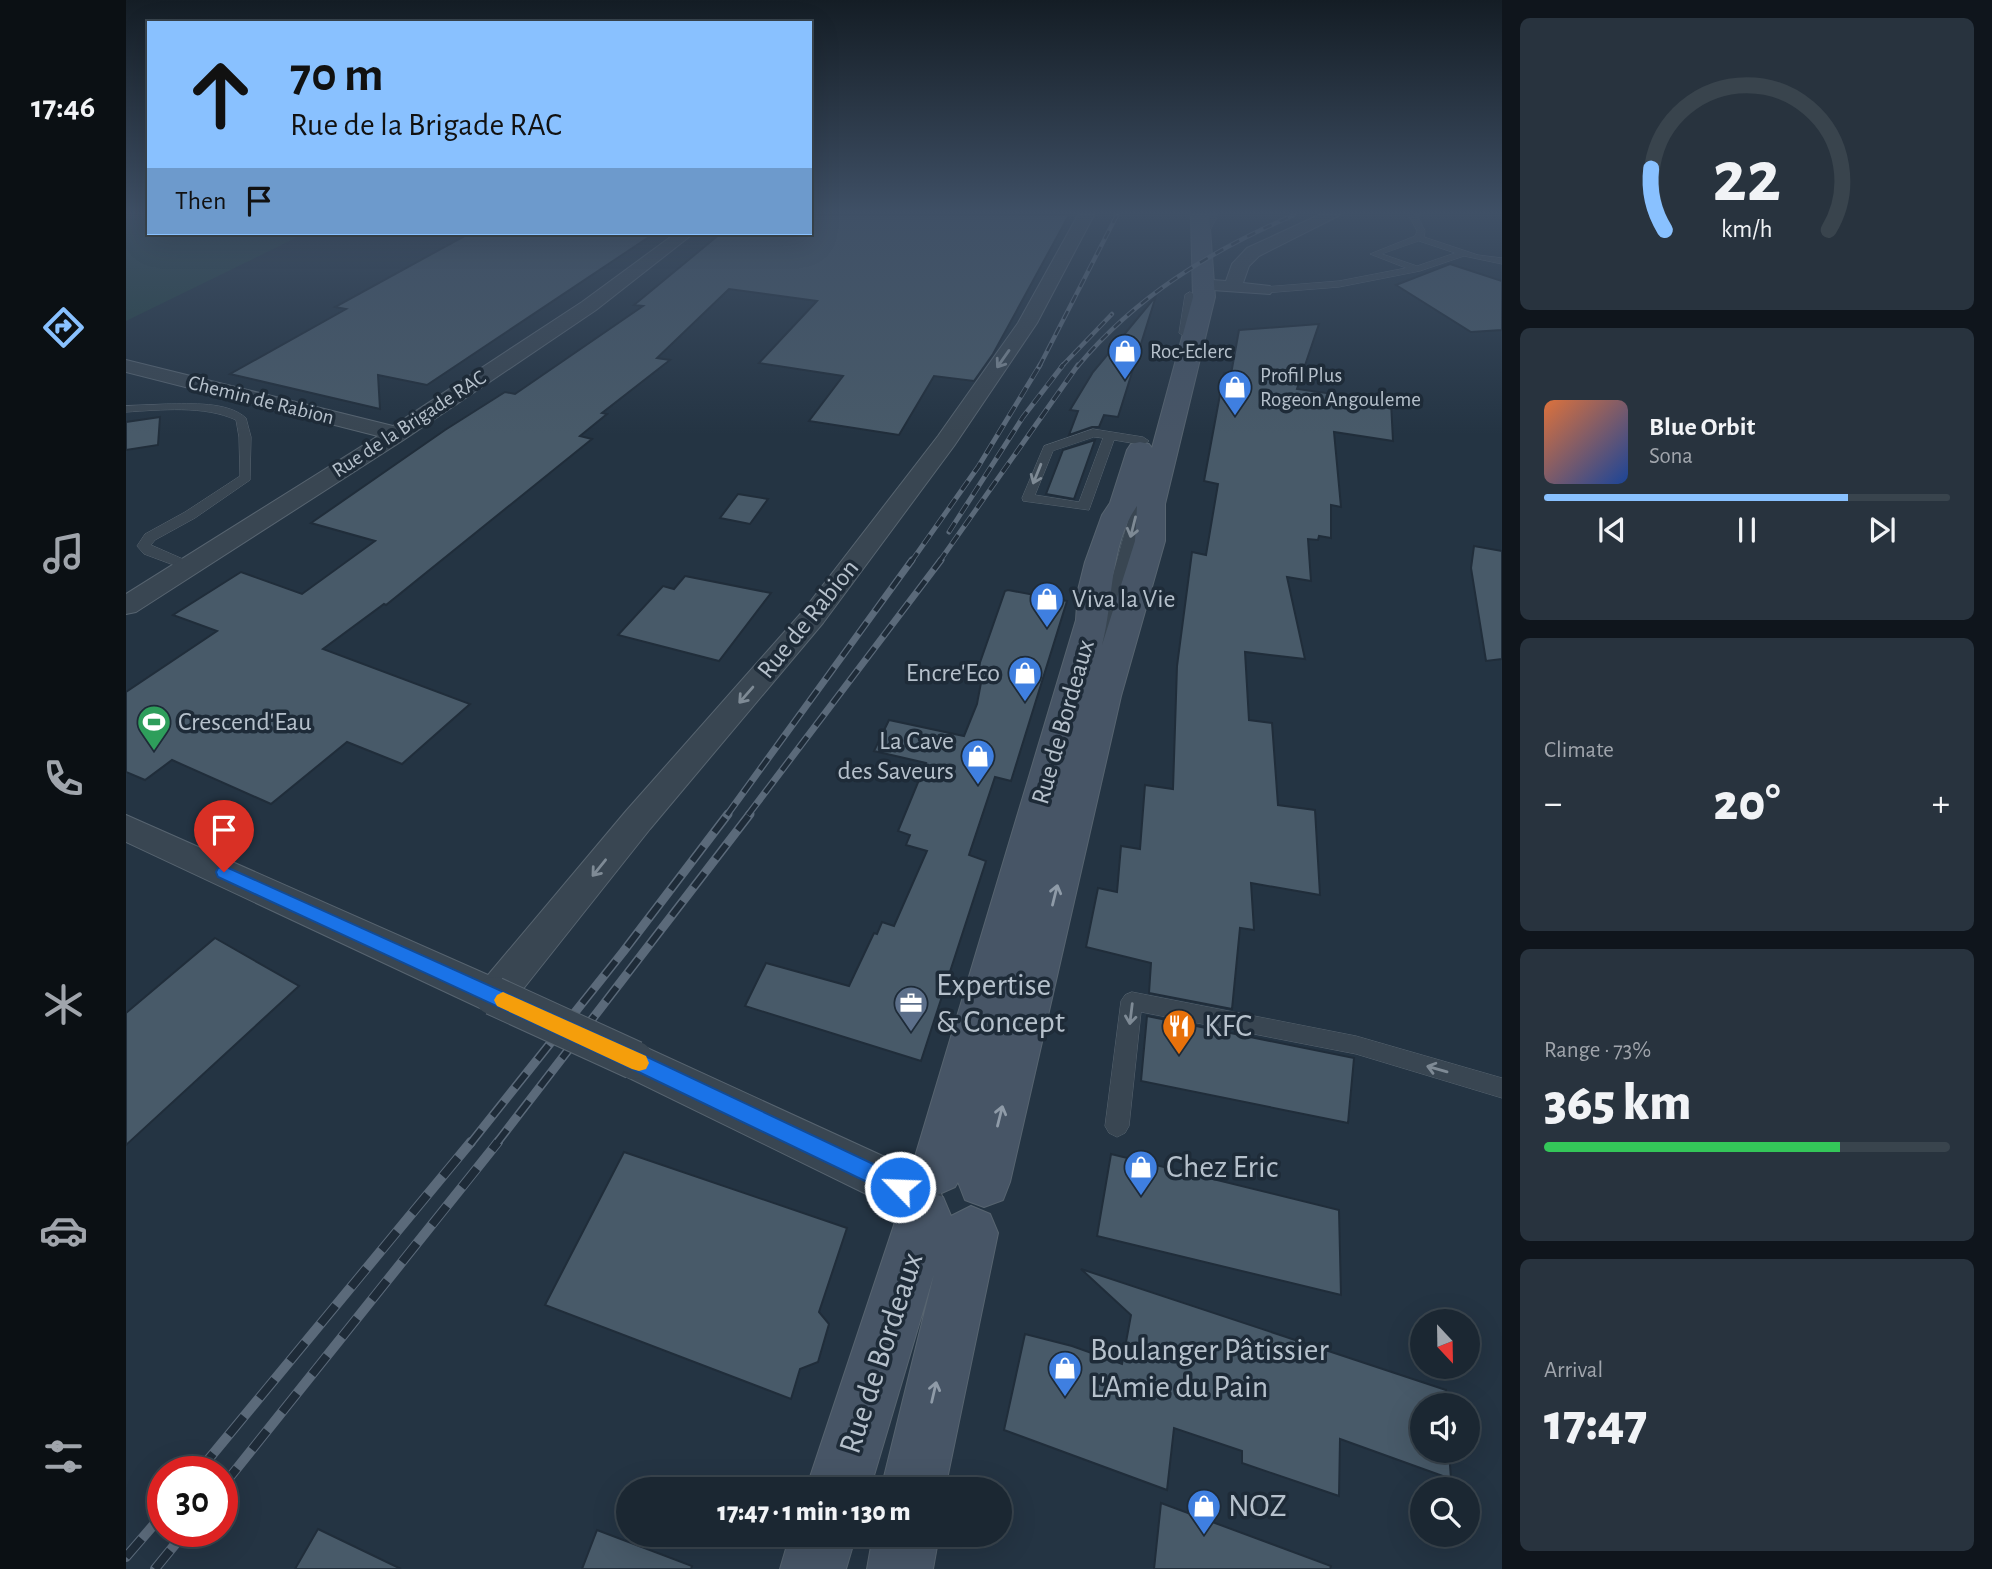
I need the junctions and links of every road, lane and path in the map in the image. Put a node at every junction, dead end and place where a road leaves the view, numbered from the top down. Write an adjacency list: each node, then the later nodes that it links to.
1 (613, 288): 10 (street, Rue de la Brigade RAC)
2 (1046, 288): 19 (street, Rue de Rabion, one-way to 19)
3 (1195, 288): 12 (main road, Rue de Bordeaux); 15 (main road, Rue de Bordeaux); 17 (lane, one-way to 17)
4 (1245, 288): 6 (street)
5 (1287, 288): 6 (lane)
6 (1265, 290): 7 (lane)
7 (1288, 300)
8 (126, 366): 10 (street, Chemin de Rabion)
9 (126, 409): 14 (lane)
10 (397, 434): 14 (street, Rue de la Brigade RAC)
11 (1110, 436): 12 (lane); 13 (lane); 13 (lane, one-way to 13)
12 (1143, 441): 13 (main road, Rue de Bordeaux)
13 (1100, 511): 15 (main road, Rue de Bordeaux)
14 (187, 566): 16 (street, Rue de la Brigade RAC)
15 (1113, 601): 22 (main road, Rue de Bordeaux, one-way to 15); 22 (main road, Rue de Bordeaux)
16 (126, 606)
17 (1090, 686)
18 (126, 827): 19 (street)
19 (494, 996): 22 (street, bridge)
20 (1502, 1088): 21 (lane, one-way to 21)
21 (1116, 1126)
22 (947, 1199): 23 (main road, Rue de Bordeaux); 24 (main road, Rue de Bordeaux, one-way to 22)
23 (845, 1477)
24 (912, 1477)
25 (819, 1547): 29 (main road)
26 (843, 1547): 30 (lane)
27 (882, 1547): 31 (lane)
28 (904, 1547): 32 (main road)
29 (813, 1569)
30 (842, 1569)
31 (873, 1569)
32 (900, 1569)

